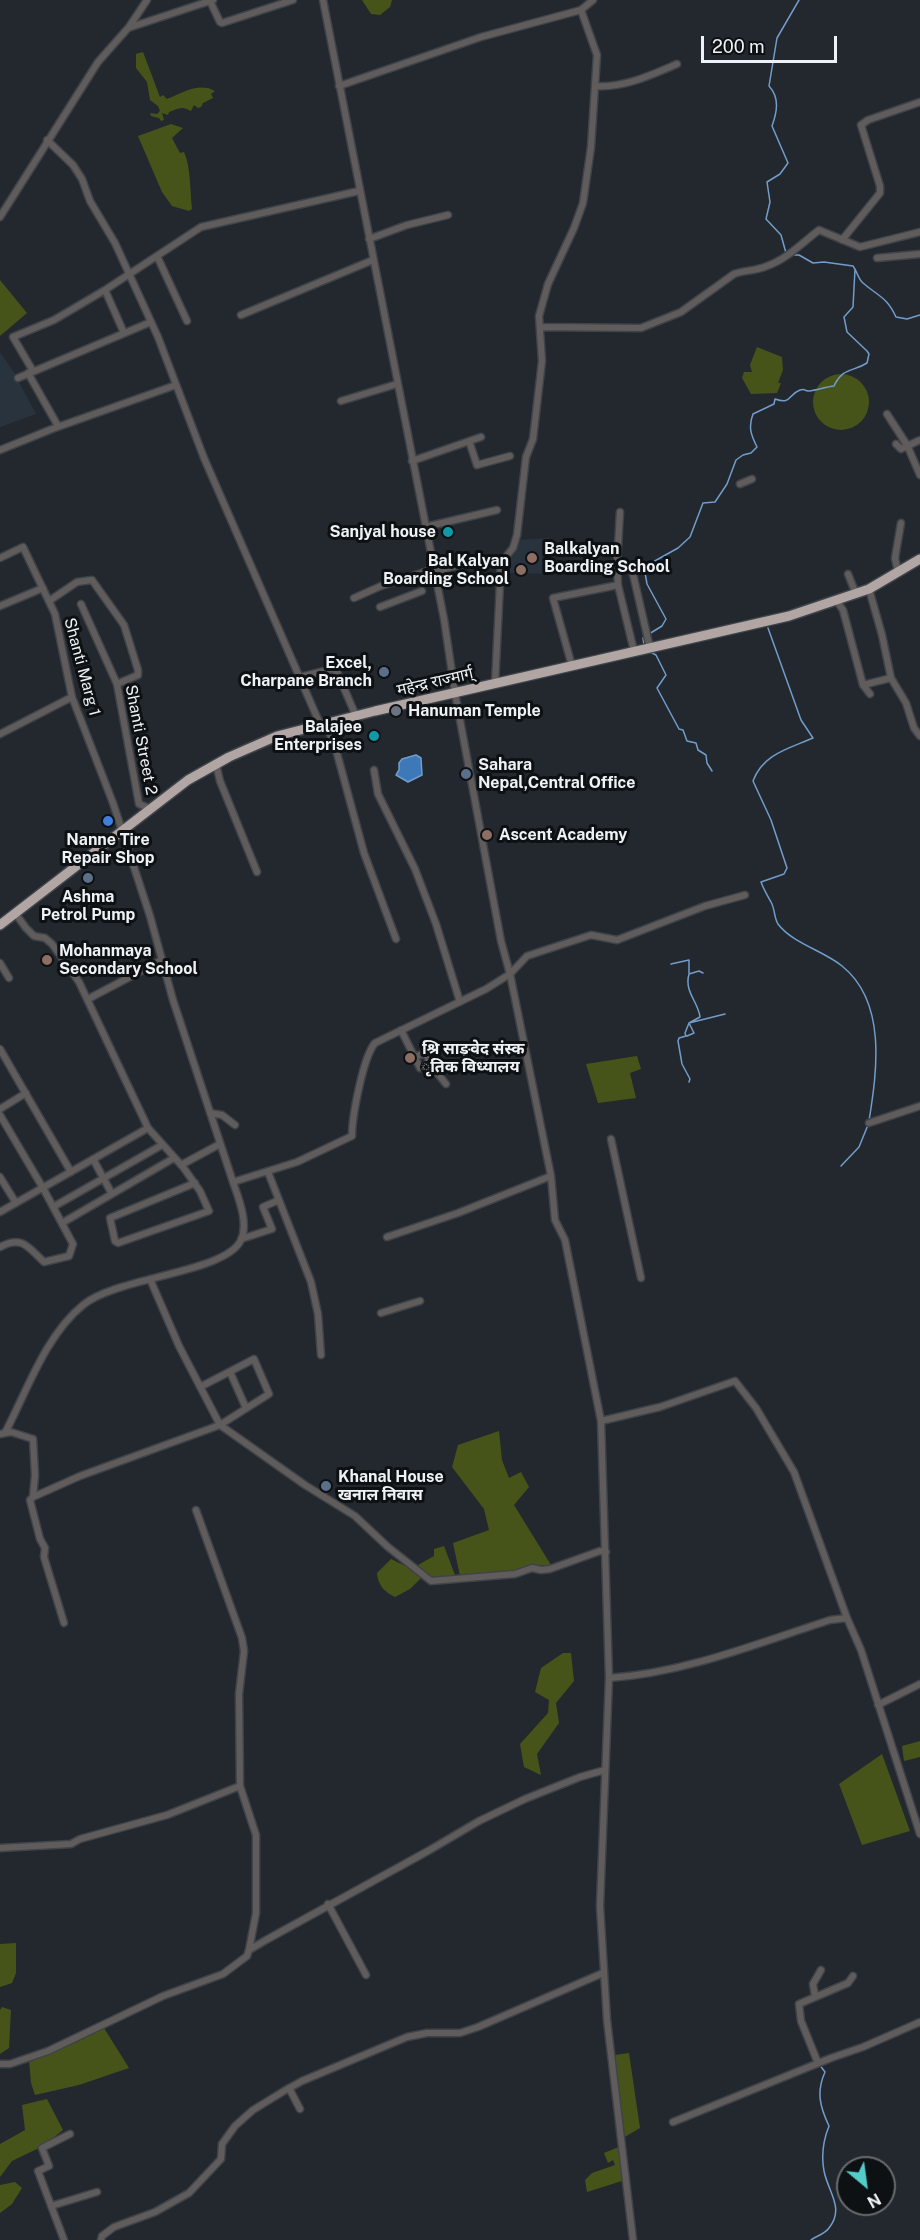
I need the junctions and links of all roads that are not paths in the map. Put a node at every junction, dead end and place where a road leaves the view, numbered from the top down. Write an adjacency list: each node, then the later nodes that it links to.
1 (147, 0): 9 (street)
2 (212, 0): 7 (street); 9 (street)
3 (267, 0): 7 (street)
4 (293, 0): 7 (street)
5 (323, 0): 11 (street)
6 (593, 0): 8 (street)
7 (270, 7)
8 (581, 10): 11 (street); 12 (street)
9 (128, 28): 14 (street)
10 (677, 64): 12 (street)
11 (339, 86): 15 (street)
12 (595, 87): 30 (street)
13 (920, 102): 20 (street)
14 (47, 140): 16 (street); 25 (street)
15 (359, 191): 19 (street); 22 (street)
16 (0, 215)
17 (447, 215): 19 (street)
18 (920, 232): 20 (street)
19 (369, 239): 24 (street)
20 (842, 240): 30 (street)
21 (920, 254): 23 (street)
22 (158, 256): 25 (street); 28 (street)
23 (877, 258)
24 (373, 260): 27 (street); 34 (street)
25 (129, 274): 26 (street); 29 (street)
26 (105, 290): 31 (street); 32 (street)
27 (241, 315)
28 (187, 321)
29 (151, 322): 31 (street); 35 (street)
30 (540, 327): 56 (street)
31 (124, 333): 32 (street)
32 (31, 372): 33 (street); 38 (street)
33 (18, 378)
34 (397, 384): 36 (street); 46 (street)
35 (176, 386): 38 (street); 75 (street)
36 (341, 401)
37 (887, 414): 43 (street)
38 (58, 426): 44 (street)
39 (481, 437): 41 (street)
40 (920, 440): 43 (street)
41 (469, 441): 45 (street); 46 (street)
42 (896, 444): 43 (street)
43 (907, 445): 47 (street)
44 (0, 450)
45 (510, 456)
46 (412, 461): 53 (street)
47 (920, 475)
48 (752, 479): 49 (street)
49 (740, 484)
50 (497, 510): 53 (street)
51 (620, 512): 61 (street)
52 (901, 523): 58 (street)
53 (425, 527): 57 (street)
54 (0, 558): 62 (street, Shanti Marg 1)
55 (920, 559): 58 (highway, महेन्द्र राज्मार्ग्)
56 (501, 563): 57 (street); 78 (street)
57 (434, 571): 66 (street); 80 (street)
58 (898, 572): 63 (highway, महेन्द्र राज्मार्ग्)
59 (633, 574): 72 (street)
60 (848, 574): 65 (street)
61 (618, 585): 73 (street); 74 (street)
62 (43, 588): 68 (street, Shanti Marg 1); 70 (street)
63 (869, 589): 65 (highway, महेन्द्र राज्मार्ग्); 76 (street)
64 (422, 591): 71 (street)
65 (856, 594): 67 (highway, महेन्द्र राज्मार्ग्)
66 (354, 598)
67 (836, 600): 72 (highway, महेन्द्र राज्मार्ग्); 79 (street)
68 (49, 601): 77 (street); 82 (street, Shanti Marg 1)
69 (81, 604): 77 (street, Shanti Street 2)
70 (0, 606)
71 (380, 607)
72 (650, 648): 73 (highway, महेन्द्र राज्मार्ग्)
73 (634, 651): 74 (highway, महेन्द्र राज्मार्ग्)
74 (572, 666): 78 (highway, महेन्द्र राज्मार्ग्)
75 (300, 677): 83 (street); 84 (street)
76 (891, 678): 79 (street); 86 (street)
77 (117, 684): 89 (street, Shanti Street 2)
78 (495, 684): 80 (highway, महेन्द्र राज्मार्ग्)
79 (863, 685): 81 (street)
80 (455, 693): 83 (highway, महेन्द्र राज्मार्ग्); 98 (street)
81 (870, 694)
82 (72, 697): 85 (street); 90 (street, Shanti Marg 1)
83 (356, 716): 84 (highway, महेन्द्र राज्मार्ग्)
84 (322, 724): 87 (highway, महेन्द्र राज्मार्ग्); 95 (street)
85 (0, 734)
86 (920, 736)
87 (216, 764): 89 (highway, महेन्द्र राज्मार्ग्); 91 (street)
88 (374, 770): 101 (street)
89 (151, 809): 90 (highway, महेन्द्र राज्मार्ग्)
90 (121, 831): 93 (highway, महेन्द्र राज्मार्ग्); 96 (street, Shanti Marg 1)
91 (257, 872)
92 (745, 895): 98 (street)
93 (15, 913): 94 (highway, महेन्द्र राज्मार्ग्); 100 (street)
94 (2, 920)
95 (396, 939)
96 (162, 960): 100 (street); 110 (street, Shanti Marg 1)
97 (0, 963): 99 (street)
98 (510, 974): 101 (street); 123 (street)
99 (9, 978)
100 (88, 999): 114 (street)
101 (460, 1002): 102 (street)
102 (401, 1030): 104 (street); 122 (street)
103 (0, 1049): 107 (street)
104 (414, 1057): 105 (street); 105 (street)
105 (430, 1064): 106 (street)
106 (446, 1084)
107 (26, 1094): 109 (street); 121 (street)
108 (920, 1106): 112 (street)
109 (0, 1109)
110 (210, 1113): 113 (street); 116 (street, Shanti Marg 1)
111 (0, 1114): 128 (street)
112 (868, 1123)
113 (235, 1125)
114 (148, 1128): 117 (street); 119 (street)
115 (611, 1139): 138 (street)
116 (220, 1144): 120 (street); 126 (street, Shanti Marg 1)
117 (162, 1145): 118 (street); 125 (street)
118 (174, 1158): 120 (street); 129 (street)
119 (93, 1159): 121 (street); 125 (street)
120 (181, 1165): 127 (street)
121 (71, 1172): 128 (street)
122 (268, 1172): 126 (street); 130 (street)
123 (552, 1176): 135 (street); 146 (street)
124 (0, 1177): 131 (street)
125 (103, 1178): 129 (street); 132 (street)
126 (233, 1182): 136 (street, Shanti Marg 1)
127 (195, 1183): 127 (street)
128 (43, 1188): 131 (street); 132 (street)
129 (112, 1194): 134 (street)
130 (279, 1200): 136 (street); 142 (street)
131 (16, 1203): 133 (street)
132 (53, 1207): 134 (street)
133 (0, 1212)
134 (62, 1223): 137 (street)
135 (387, 1237)
136 (241, 1239): 139 (street)
137 (0, 1247)
138 (641, 1278)
139 (150, 1279): 144 (street); 148 (street)
140 (420, 1301): 141 (street)
141 (381, 1313)
142 (321, 1355)
143 (230, 1372): 144 (street); 145 (street); 145 (street)
144 (200, 1388): 147 (street)
145 (246, 1408): 147 (street)
146 (601, 1421): 151 (street); 152 (street)
147 (220, 1425): 149 (street); 151 (street)
148 (2, 1433): 149 (street)
149 (33, 1497): 153 (street)
150 (196, 1510): 158 (street)
151 (606, 1552): 154 (street)
152 (847, 1618): 154 (street); 156 (street)
153 (64, 1623)
154 (609, 1678): 157 (street)
155 (920, 1684): 156 (street)
156 (878, 1705): 159 (street)
157 (605, 1770): 161 (street); 164 (street)
158 (240, 1786): 160 (street); 162 (street)
159 (920, 1834)
160 (0, 1848)
161 (328, 1904): 162 (street); 165 (street)
162 (249, 1950): 170 (street)
163 (821, 1970): 167 (street)
164 (603, 1973): 171 (street); 179 (street)
165 (366, 1975)
166 (853, 1976): 167 (street)
167 (815, 1996): 169 (street)
168 (920, 2022): 169 (street)
169 (818, 2063): 173 (street)
170 (0, 2064)
171 (289, 2088): 172 (street); 178 (street)
172 (300, 2109)
173 (673, 2122)
174 (70, 2134): 176 (street)
175 (97, 2192): 176 (street)
176 (51, 2206): 177 (street)
177 (64, 2240)
178 (101, 2240)
179 (633, 2240)

